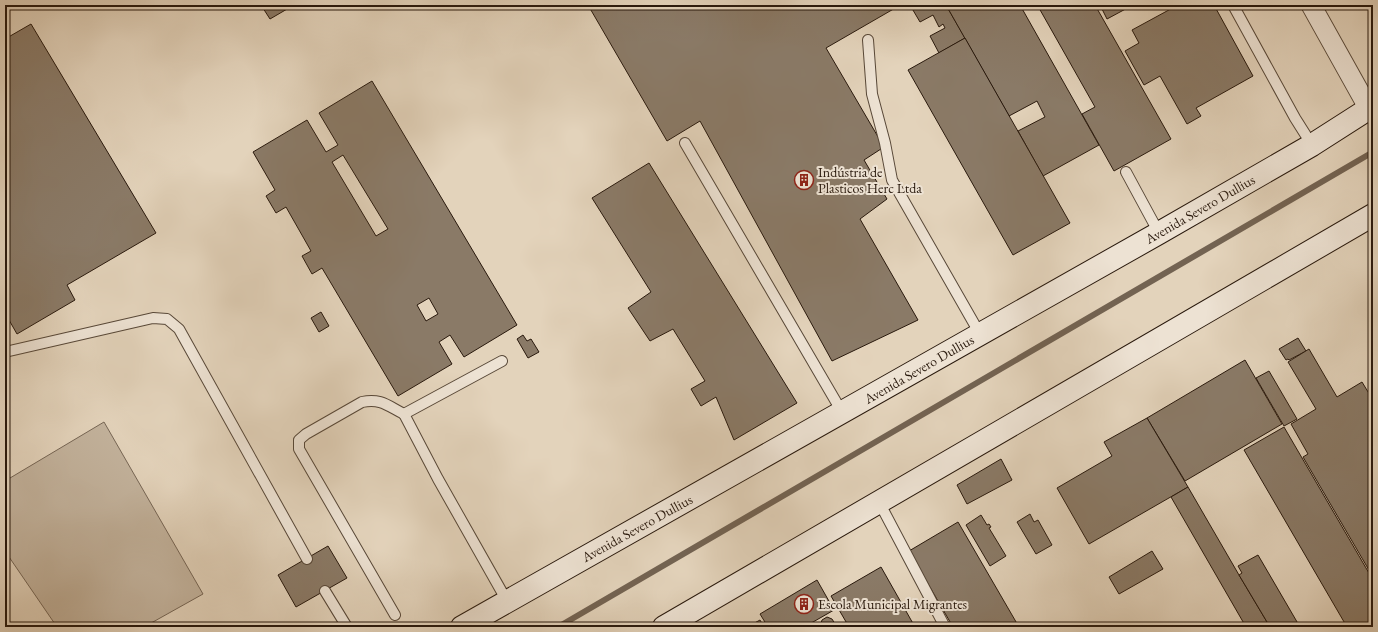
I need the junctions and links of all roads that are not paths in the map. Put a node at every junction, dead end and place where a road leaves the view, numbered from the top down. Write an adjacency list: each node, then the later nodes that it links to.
1 (1233, 5): 6 (lane)
2 (1311, 5): 4 (street)
3 (868, 40): 10 (lane)
4 (1371, 108): 6 (main road, Avenida Severo Dullius)
5 (685, 143): 13 (lane)
6 (1312, 145): 9 (main road, Avenida Severo Dullius)
7 (1126, 172): 9 (lane)
8 (1373, 215): 15 (main road)
9 (1158, 233): 10 (main road, Avenida Severo Dullius)
10 (980, 334): 13 (main road, Avenida Severo Dullius)
11 (5, 352): 16 (lane)
12 (502, 361): 14 (lane)
13 (842, 412): 18 (main road, Avenida Severo Dullius)
14 (404, 414): 18 (lane); 19 (lane)
15 (879, 502): 22 (main road); 23 (lane)
16 (307, 559)
17 (325, 590): 20 (lane)
18 (507, 601): 21 (main road, Avenida Severo Dullius)
19 (395, 615)
20 (347, 627)
21 (462, 627)
22 (664, 627)
23 (945, 627)

